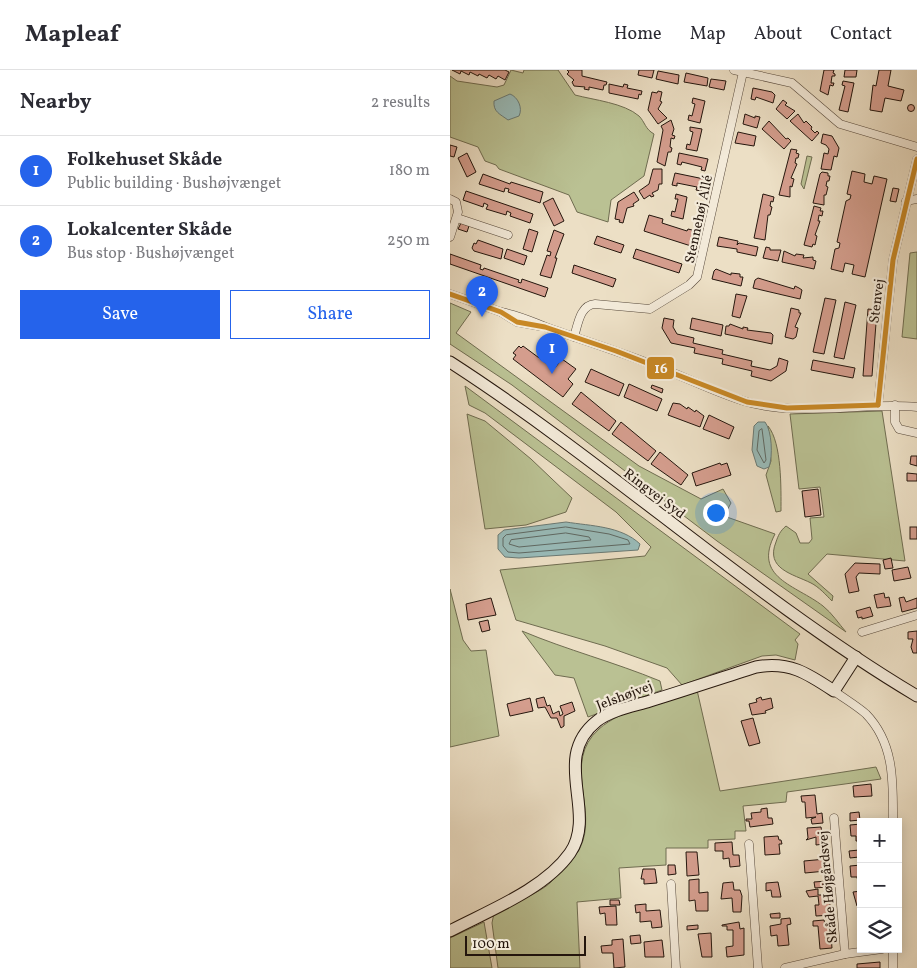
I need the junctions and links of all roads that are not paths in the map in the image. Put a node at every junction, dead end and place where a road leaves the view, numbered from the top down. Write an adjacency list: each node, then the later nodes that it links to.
1 (734, 70): 2 (street)
2 (743, 72): 3 (street); 12 (street, Stennehøj Allé)
3 (917, 146)
4 (917, 160): 7 (street, Stenvej)
5 (450, 199): 8 (street)
6 (917, 199): 7 (street)
7 (906, 201): 14 (street, Stenvej)
8 (456, 218): 9 (street); 10 (street)
9 (508, 235)
10 (450, 237)
11 (450, 294): 12 (street)
12 (574, 337): 14 (street)
13 (450, 362): 20 (street, Ringvej Syd)
14 (878, 405): 15 (street)
15 (895, 405): 16 (street); 17 (street)
16 (917, 407)
17 (917, 434)
18 (917, 615): 19 (street)
19 (862, 632)
20 (856, 657): 21 (street); 22 (street, Ringvej Syd)
21 (834, 691): 24 (street); 27 (street, Jelshøjvej)
22 (917, 696)
23 (834, 818): 30 (street, Skåde Højgårdsvej)
24 (893, 818)
25 (749, 844): 33 (street)
26 (671, 884): 32 (street)
27 (450, 931)
28 (857, 952): 30 (street, Skåde Højgårdsvej)
29 (893, 953): 35 (street)
30 (844, 954): 31 (street, Skåde Højgårdsvej)
31 (807, 965): 34 (street, Skåde Højgårdsvej)
32 (676, 968)
33 (758, 968)
34 (785, 968)
35 (893, 968)

